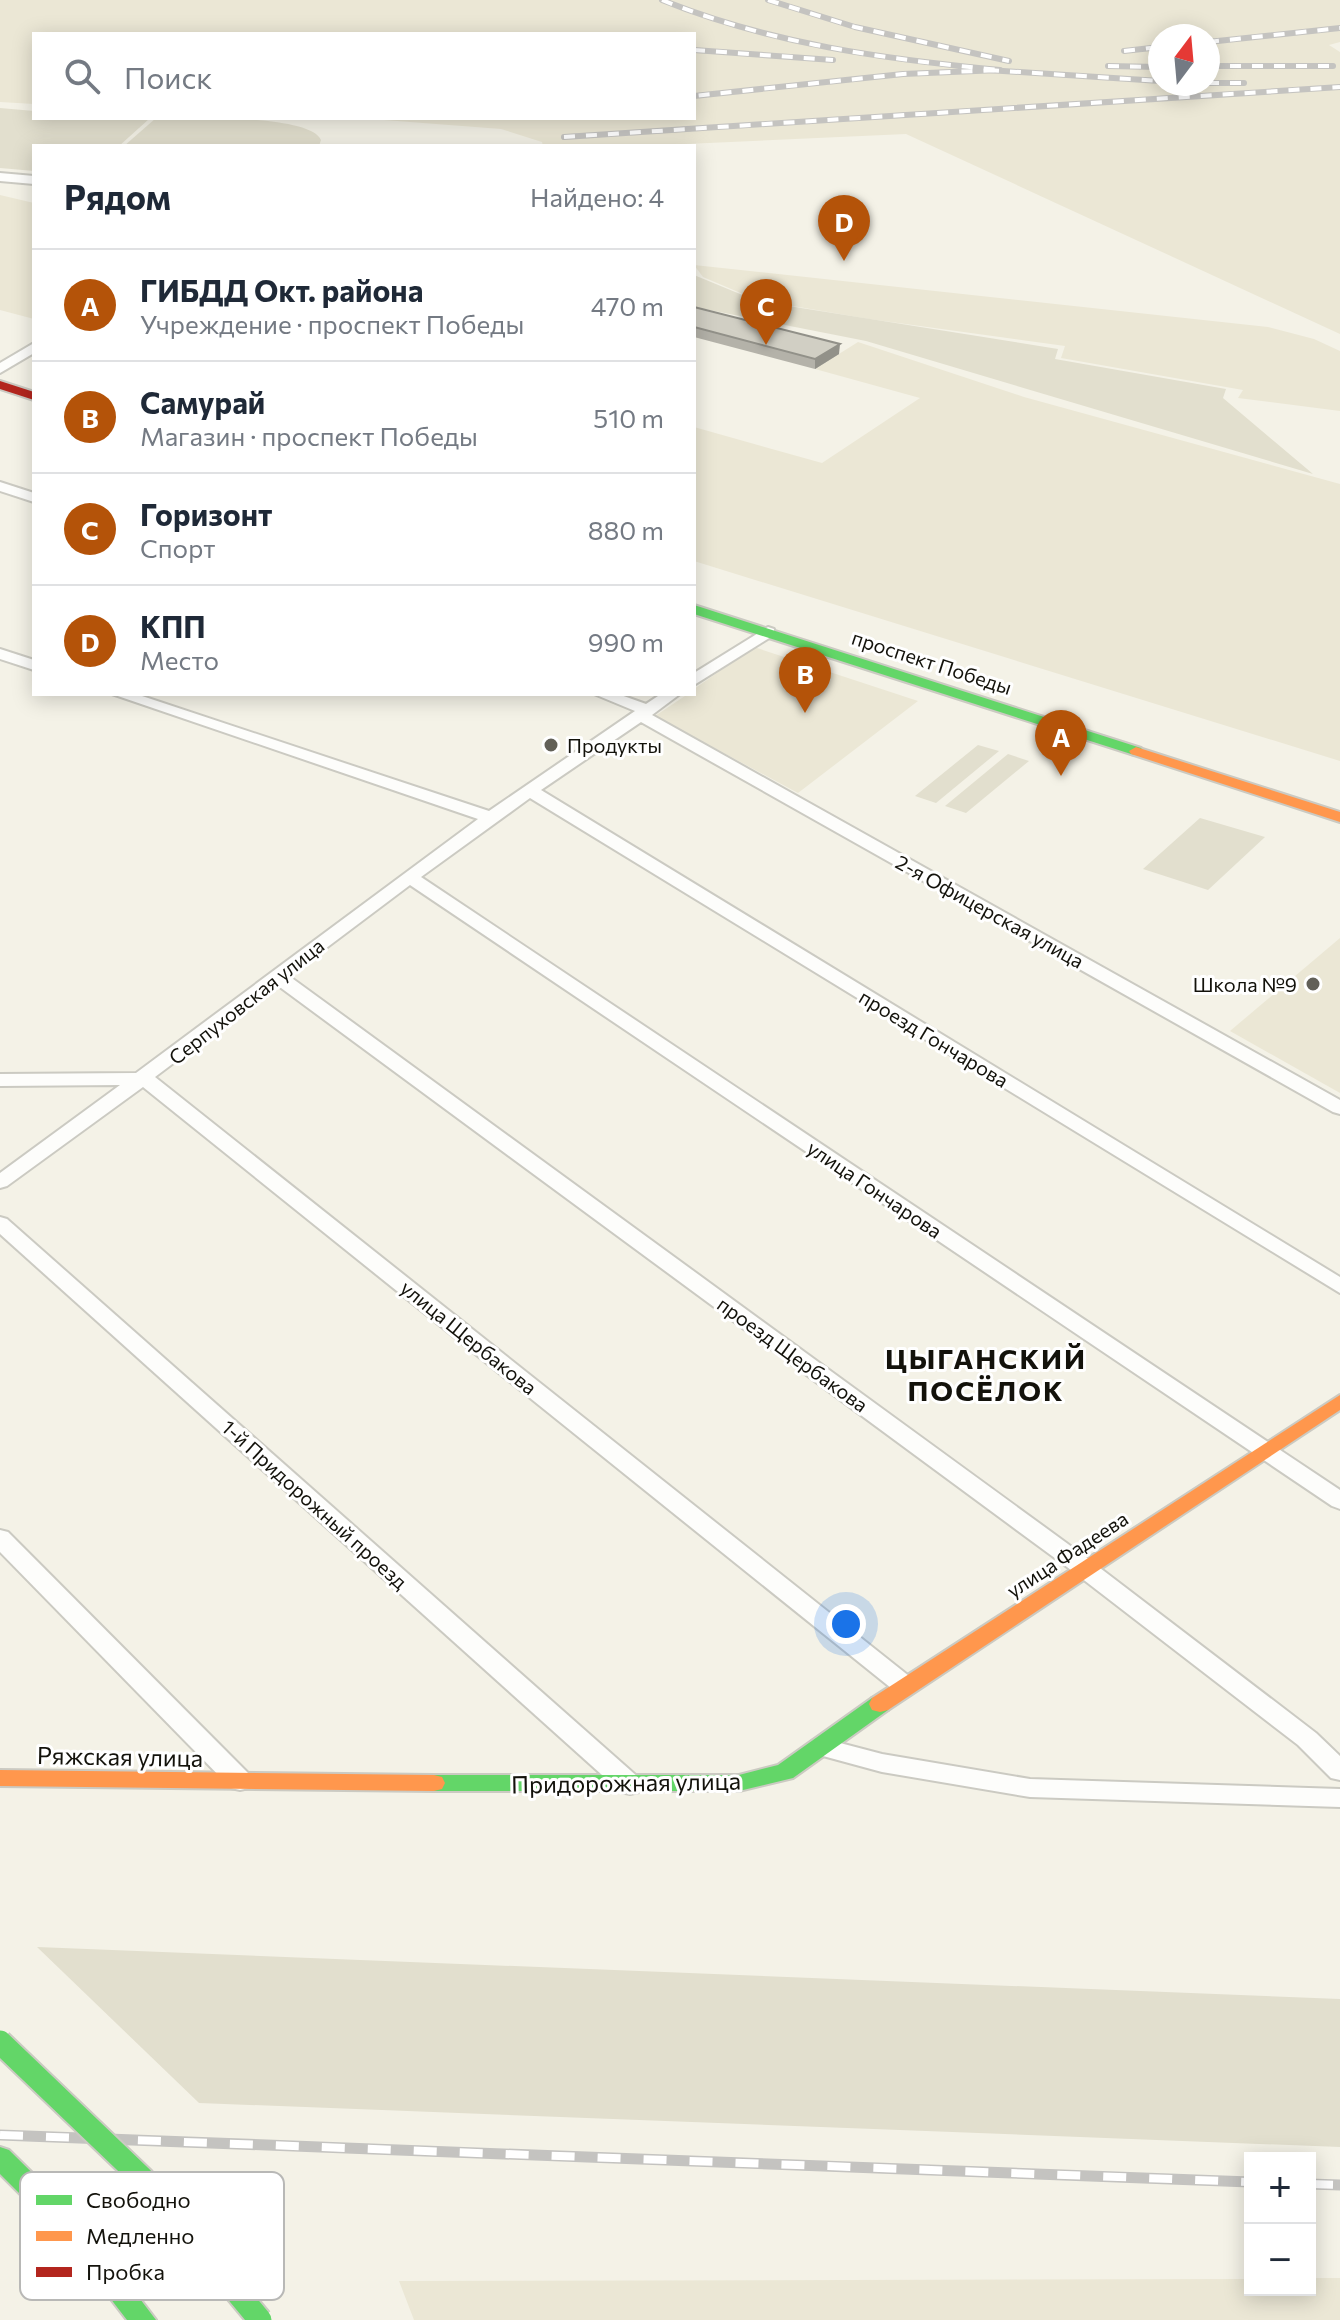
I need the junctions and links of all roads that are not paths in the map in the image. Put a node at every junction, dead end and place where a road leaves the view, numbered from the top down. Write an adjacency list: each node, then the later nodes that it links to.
1 (0, 177): 2 (street)
2 (32, 180)
3 (32, 348): 4 (street)
4 (0, 371): 5 (main road)
5 (32, 382)
6 (0, 385): 7 (main road)
7 (32, 395)
8 (0, 486): 9 (street)
9 (32, 497)
10 (696, 595): 21 (main road, проспект Победы)
11 (696, 610): 12 (main road, проспект Победы)
12 (768, 632): 15 (street); 23 (main road, проспект Победы)
13 (0, 654): 14 (street)
14 (32, 664)
15 (696, 679)
16 (126, 696): 22 (street)
17 (607, 696): 19 (street, 2-я Офицерская улица)
18 (669, 696): 19 (street, Серпуховская улица)
19 (644, 712): 20 (street, Серпуховская улица); 28 (street, 2-я Офицерская улица)
20 (529, 790): 22 (street, Серпуховская улица); 31 (street, проезд Гончарова)
21 (1340, 801)
22 (490, 817): 24 (street, Серпуховская улица)
23 (1340, 817)
24 (409, 877): 25 (street, Серпуховская улица); 33 (street, улица Гончарова)
25 (276, 976): 26 (street, Серпуховская улица); 36 (street, проезд Щербакова)
26 (145, 1079): 27 (street); 29 (street, Серпуховская улица); 37 (street, улица Щербакова)
27 (0, 1080)
28 (1340, 1108)
29 (0, 1182)
30 (0, 1223): 42 (street, 1-й Придорожный проезд)
31 (1340, 1286)
32 (1340, 1401): 33 (main road, улица Фадеева)
33 (1264, 1450): 34 (street, улица Гончарова); 36 (main road, улица Фадеева)
34 (1340, 1501)
35 (0, 1538): 41 (street)
36 (1085, 1568): 37 (main road, улица Фадеева); 39 (street, проезд Щербакова)
37 (905, 1686): 38 (main road, улица Фадеева)
38 (821, 1747): 42 (main road, Придорожная улица); 43 (street)
39 (1340, 1771)
40 (0, 1778): 41 (main road, Ряжская улица)
41 (240, 1781): 42 (main road, Придорожная улица)
42 (630, 1785)
43 (1340, 1798)
44 (0, 2042): 46 (main road, bridge)
45 (0, 2158): 47 (main road)
46 (136, 2172)
47 (20, 2178)
48 (127, 2300): 50 (main road)
49 (243, 2300): 51 (main road, bridge)
50 (143, 2320)
51 (260, 2320)

